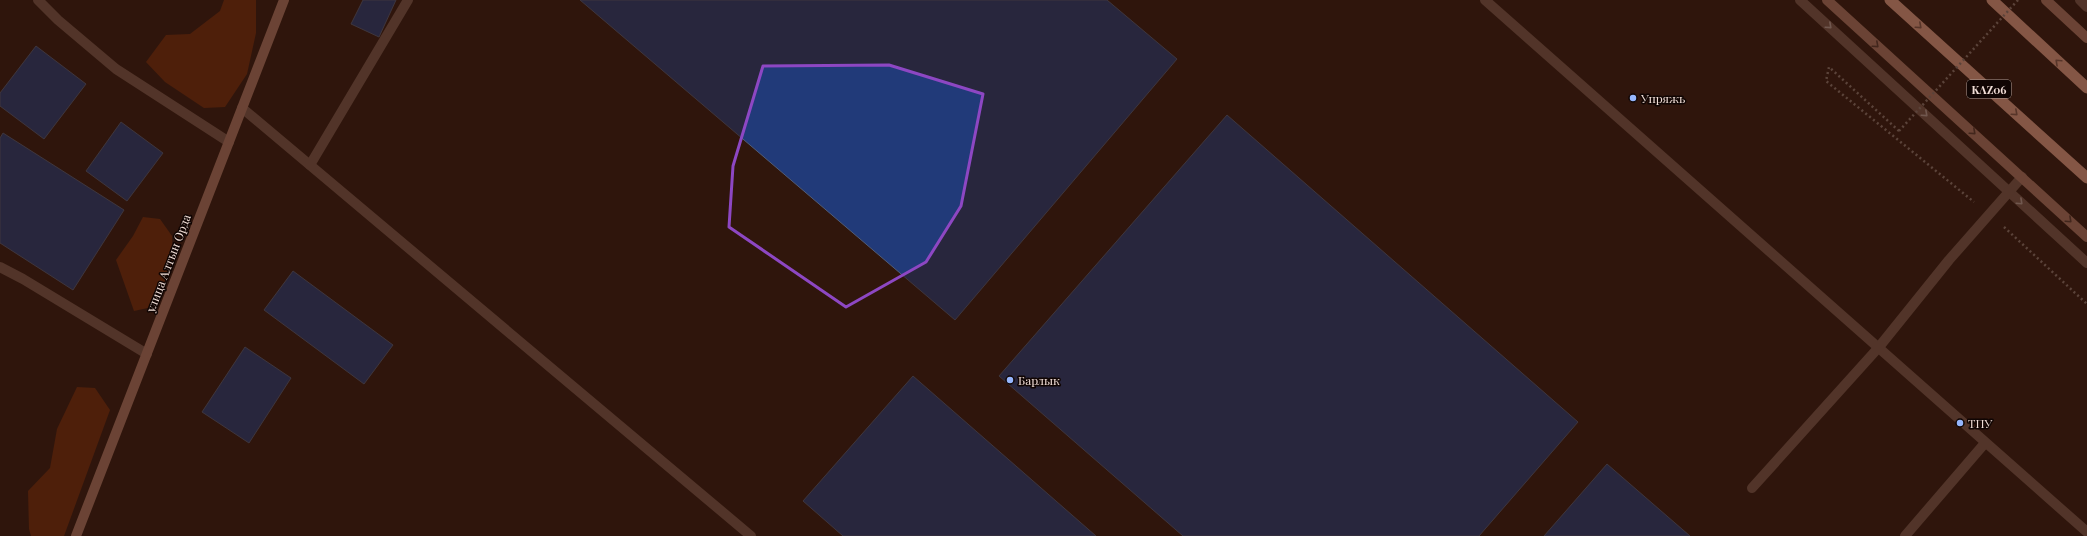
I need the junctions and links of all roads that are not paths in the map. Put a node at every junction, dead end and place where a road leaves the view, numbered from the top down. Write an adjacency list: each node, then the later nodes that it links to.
1 (38, 0): 15 (street)
2 (284, 0): 14 (main road, улица Алтын Орда)
3 (408, 0): 16 (street)
4 (1485, 0): 23 (street)
5 (1800, 0): 19 (street, one-way to 19)
6 (1827, 0): 17 (main road, one-way to 17)
7 (1890, 0): 18 (highway, KАZ06, one-way to 18)
8 (1992, 0): 13 (highway, one-way to 8)
9 (2046, 0): 12 (main road)
10 (2080, 0): 11 (street)
11 (2087, 7)
12 (2087, 38)
13 (2087, 88)
14 (242, 108): 15 (main road, улица Алтын Орда); 16 (street)
15 (229, 142): 24 (main road, улица Алтын Орда)
16 (310, 165): 29 (street)
17 (2022, 177): 19 (street); 20 (main road, one-way to 20)
18 (2087, 178)
19 (2009, 192): 21 (street, one-way to 21); 23 (street)
20 (2087, 237)
21 (2087, 263)
22 (0, 267): 24 (street)
23 (1879, 347): 25 (street); 26 (street)
24 (147, 354): 28 (main road, улица Алтын Орда)
25 (1985, 443): 27 (street); 30 (street)
26 (1752, 488)
27 (2087, 532)
28 (76, 536)
29 (751, 536)
30 (1905, 536)

